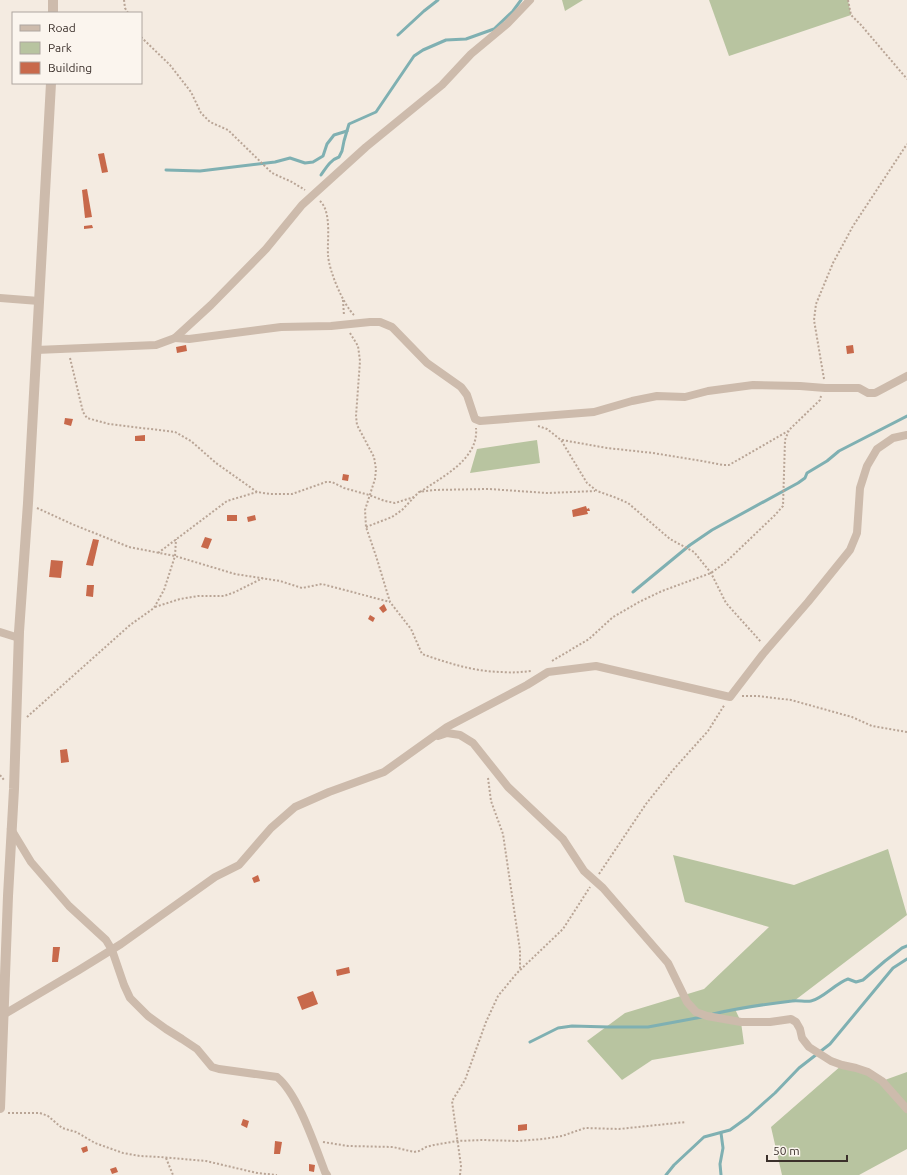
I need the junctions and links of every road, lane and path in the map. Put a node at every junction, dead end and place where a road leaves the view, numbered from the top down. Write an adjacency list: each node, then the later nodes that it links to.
1 (53, 0): 5 (street)
2 (124, 0): 6 (path)
3 (530, 0): 11 (street)
4 (848, 0): 8 (path)
5 (53, 12)
6 (127, 12)
7 (142, 39): 11 (path)
8 (907, 79)
9 (51, 84): 14 (street)
10 (907, 144): 21 (path)
11 (313, 196): 13 (path); 17 (street)
12 (0, 298): 14 (street)
13 (343, 300): 15 (path); 16 (path)
14 (39, 301): 19 (street)
15 (362, 323): 16 (street); 22 (street)
16 (344, 324): 17 (street); 30 (path)
17 (175, 338): 18 (street)
18 (68, 349): 19 (street); 28 (path)
19 (36, 350): 32 (street)
20 (907, 376): 21 (street)
21 (825, 388): 22 (street); 24 (path)
22 (475, 419): 29 (path)
23 (536, 425): 26 (path)
24 (789, 430): 26 (path); 37 (path)
25 (907, 435): 43 (street)
26 (561, 440): 27 (path)
27 (597, 491): 29 (path); 37 (path)
28 (257, 492): 30 (path); 34 (path)
29 (419, 492): 31 (path)
30 (369, 495): 31 (path); 33 (path)
31 (414, 497): 33 (path)
32 (28, 503): 35 (path); 42 (street)
33 (366, 527): 39 (path)
34 (176, 539): 35 (path); 36 (path)
35 (158, 553): 36 (path)
36 (175, 556): 38 (path); 40 (path)
37 (711, 573): 43 (path); 44 (path)
38 (263, 578): 39 (path); 40 (path)
39 (390, 602): 45 (path)
40 (154, 608): 47 (path)
41 (0, 632): 42 (street)
42 (19, 638): 47 (street)
43 (767, 649): 46 (street)
44 (549, 663)
45 (532, 671)
46 (730, 697): 48 (path); 49 (street); 52 (path)
47 (16, 727): 51 (street)
48 (907, 732)
49 (433, 737): 50 (street); 53 (street)
50 (486, 761): 52 (street); 55 (path)
51 (11, 829): 53 (street); 54 (street)
52 (594, 880): 55 (path); 58 (street)
53 (112, 950): 56 (street); 60 (street)
54 (2, 969): 56 (street)
55 (520, 971): 61 (path)
56 (3, 1015): 57 (street)
57 (3, 1110): 62 (path)
58 (907, 1110)
59 (686, 1122): 61 (path)
60 (312, 1140): 61 (path); 65 (street)
61 (457, 1141): 66 (path)
62 (166, 1158): 63 (path); 64 (path)
63 (173, 1175)
64 (277, 1175)
65 (327, 1175)
66 (460, 1175)

